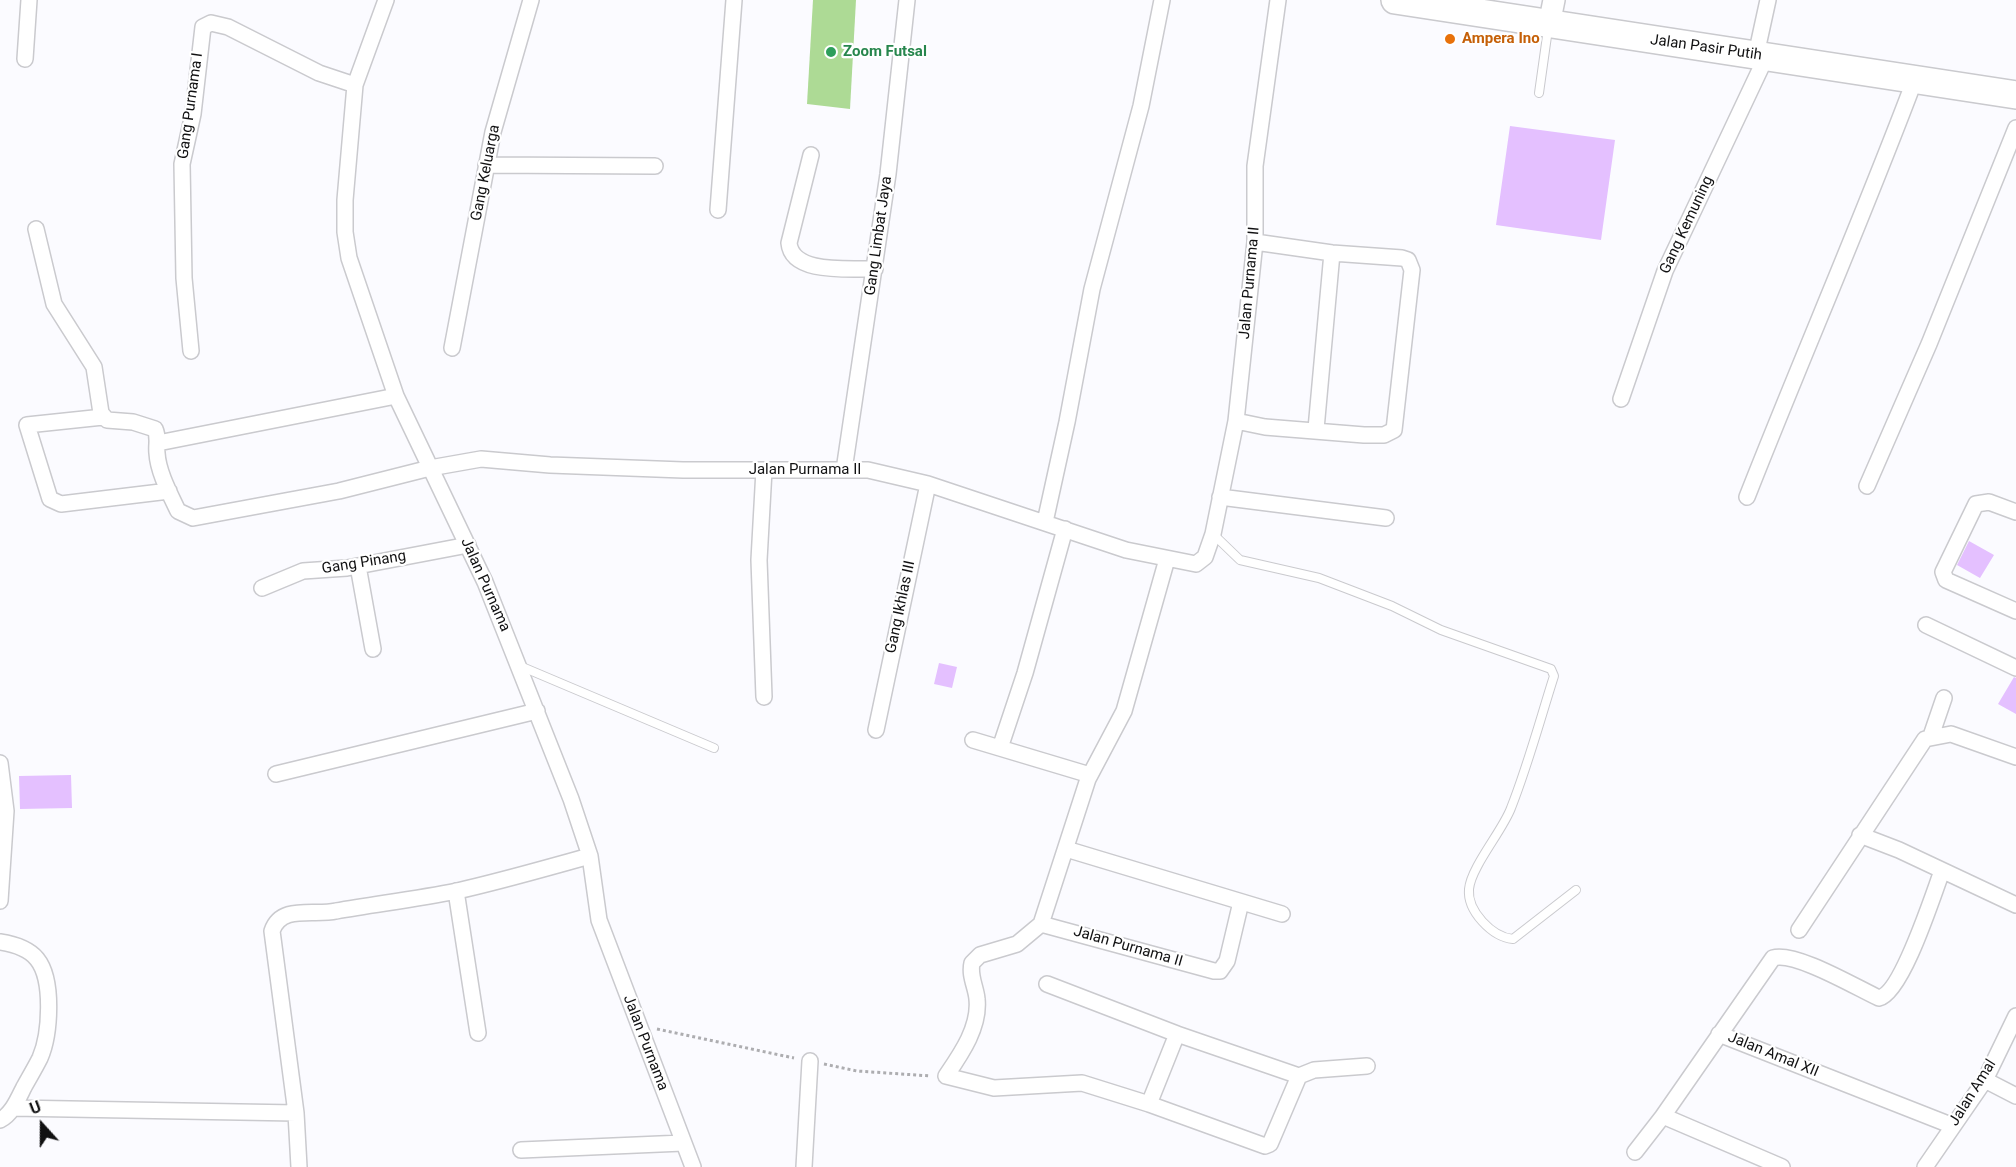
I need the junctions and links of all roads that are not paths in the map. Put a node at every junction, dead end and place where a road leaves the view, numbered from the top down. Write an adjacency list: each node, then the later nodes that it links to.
1 (29, 0): 12 (street)
2 (386, 0): 14 (street, Jalan Purnama)
3 (531, 0): 19 (street, Gang Keluarga)
4 (734, 0): 21 (street)
5 (907, 0): 25 (street, Gang Limbat Jaya)
6 (1162, 0): 44 (street)
7 (1278, 0): 23 (street, Jalan Purnama II)
8 (1395, 0): 10 (highway, Jalan Pasir Putih)
9 (1768, 0): 11 (street, Gang Kemuning)
10 (1551, 12): 11 (highway, Jalan Pasir Putih); 15 (lane)
11 (1761, 56): 13 (highway, Jalan Pasir Putih); 29 (street, Gang Kemuning)
12 (25, 59)
13 (1915, 79): 16 (highway, Jalan Pasir Putih); 41 (street)
14 (355, 85): 27 (street, Gang Purnama I); 28 (street, Jalan Purnama)
15 (1539, 93)
16 (2016, 95)
17 (2016, 128): 38 (street)
18 (811, 155): 25 (street)
19 (486, 165): 20 (street); 26 (street, Gang Keluarga)
20 (655, 166)
21 (718, 210)
22 (36, 230): 30 (street)
23 (1256, 242): 24 (street); 31 (street, Jalan Purnama II)
24 (1332, 253): 32 (street); 32 (street)
25 (875, 269): 36 (street, Gang Limbat Jaya)
26 (452, 348)
27 (192, 351)
28 (396, 396): 33 (street); 34 (street, Jalan Purnama)
29 (1621, 399)
30 (103, 417): 33 (street); 39 (street)
31 (1236, 421): 32 (street); 40 (street, Jalan Purnama II)
32 (1316, 429)
33 (158, 443): 39 (street, Jalan Purnama II)
34 (430, 468): 35 (street, Jalan Purnama II); 39 (street, Jalan Purnama II); 47 (street, Jalan Purnama)
35 (764, 470): 36 (street, Jalan Purnama II); 56 (street)
36 (844, 470): 37 (street, Jalan Purnama II)
37 (928, 484): 44 (street, Jalan Purnama II); 59 (street, Gang Ikhlas III)
38 (1867, 486)
39 (169, 491)
40 (1220, 497): 43 (street); 46 (street, Jalan Purnama II)
41 (1747, 498)
42 (2016, 512): 51 (street)
43 (1386, 518)
44 (1045, 522): 45 (street, Jalan Purnama II)
45 (1065, 529): 48 (street, Jalan Purnama II); 63 (street)
46 (1213, 534): 48 (street, Jalan Purnama II); 72 (lane)
47 (468, 545): 49 (street, Gang Pinang); 54 (street, Jalan Purnama)
48 (1167, 558): 67 (street)
49 (358, 566): 50 (street, Gang Pinang); 53 (street)
50 (262, 588)
51 (2016, 611)
52 (1926, 625): 55 (street)
53 (373, 649)
54 (520, 666): 58 (street, Jalan Purnama); 62 (lane)
55 (2016, 668)
56 (764, 697)
57 (1944, 698): 60 (street)
58 (537, 711): 66 (street); 70 (street, Jalan Purnama)
59 (876, 730)
60 (1931, 736): 64 (street); 68 (street)
61 (973, 740): 63 (street)
62 (714, 748)
63 (1000, 748): 67 (street)
64 (2016, 757)
65 (0, 763): 74 (street)
66 (276, 774)
67 (1090, 775): 69 (street)
68 (1860, 835): 71 (street); 79 (street)
69 (1066, 849): 75 (street); 78 (street)
70 (590, 856): 73 (street); 97 (street, Jalan Purnama)
71 (1942, 871): 76 (street); 85 (street, Jalan Amal XII)
72 (1576, 890)
73 (456, 891): 83 (street); 93 (street)
74 (0, 901)
75 (1241, 902): 77 (street); 78 (street, Jalan Purnama II)
76 (2016, 905)
77 (1282, 914)
78 (1041, 924): 91 (street)
79 (1799, 930)
80 (0, 942): 92 (street)
81 (1047, 984): 84 (street)
82 (2016, 1016): 89 (street, Jalan Amal)
83 (478, 1032)
84 (1177, 1034): 88 (street); 91 (street)
85 (1719, 1034): 94 (street); 96 (street, Jalan Amal XII)
86 (810, 1061): 102 (street)
87 (1367, 1066): 88 (street)
88 (1299, 1076): 91 (street)
89 (1984, 1080): 90 (street); 96 (street, Jalan Amal)
90 (2016, 1096)
91 (1149, 1104)
92 (13, 1108): 93 (street); 95 (street)
93 (296, 1113): 100 (street)
94 (1663, 1116): 99 (street); 103 (street)
95 (0, 1120)
96 (1953, 1126): 104 (street, Jalan Amal)
97 (683, 1143): 98 (street); 101 (street, Jalan Purnama)
98 (521, 1150)
99 (1635, 1152)
100 (299, 1167)
101 (693, 1167)
102 (804, 1167)
103 (1782, 1167)
104 (1925, 1167)

